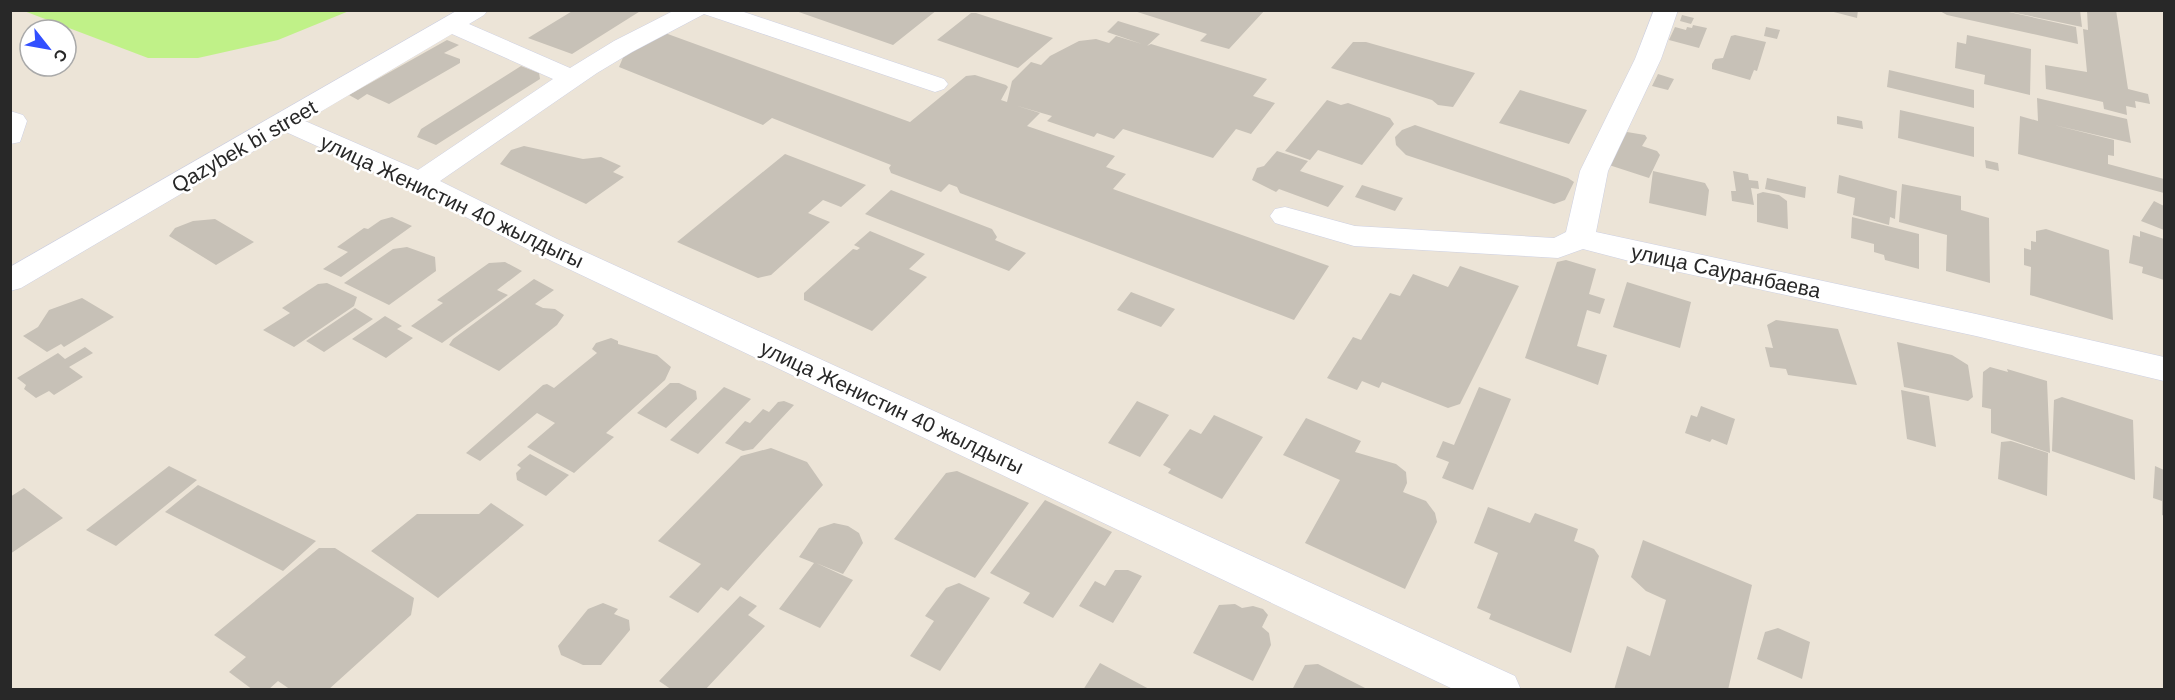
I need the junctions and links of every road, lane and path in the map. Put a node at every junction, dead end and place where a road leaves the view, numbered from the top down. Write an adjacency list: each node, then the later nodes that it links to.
1 (476, 10): 5 (street, Qazybek bi street)
2 (695, 10): 6 (street)
3 (712, 10): 7 (street)
4 (1666, 10): 13 (street)
5 (451, 25): 6 (street); 9 (street, Qazybek bi street)
6 (573, 78): 11 (street)
7 (935, 84)
8 (10, 119): 10 (street)
9 (285, 122): 11 (street, улица Женистин 40 жылдыгы); 14 (street, Qazybek bi street)
10 (10, 136)
11 (420, 182): 16 (street, улица Женистин 40 жылдыгы)
12 (1285, 216): 13 (street)
13 (1580, 238): 15 (street, улица Сауранбаева)
14 (10, 281)
15 (2164, 369)
16 (1500, 690)

